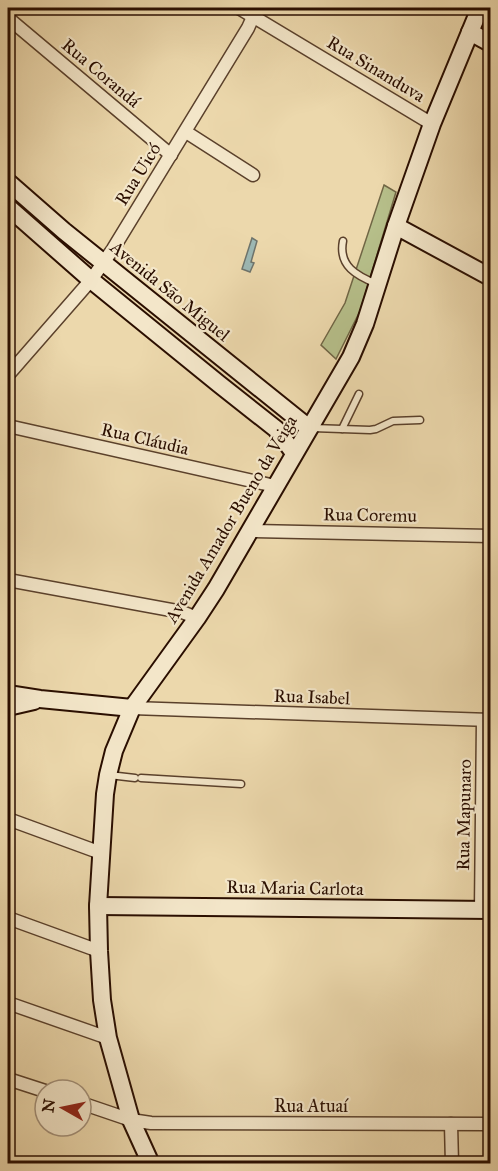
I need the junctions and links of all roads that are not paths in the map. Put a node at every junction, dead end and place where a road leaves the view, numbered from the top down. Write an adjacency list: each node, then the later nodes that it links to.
1 (239, 8): 3 (street, Rua Sinanduva)
2 (479, 8): 5 (main road, Avenida Amador Bueno da Veiga)
3 (256, 12): 7 (street, Rua Sinanduva); 8 (street, Rua Uicó)
4 (8, 18): 9 (street, Rua Corandá)
5 (470, 32): 6 (main road); 7 (main road, Avenida Amador Bueno da Veiga)
6 (490, 43)
7 (432, 124): 13 (main road, Avenida Amador Bueno da Veiga)
8 (186, 132): 9 (street, Rua Uicó); 10 (street)
9 (171, 155): 15 (street, Rua Uicó)
10 (253, 175)
11 (8, 182): 15 (main road, Avenida São Miguel)
12 (8, 207): 17 (main road)
13 (396, 226): 16 (main road); 18 (main road, Avenida Amador Bueno da Veiga)
14 (343, 241): 18 (lane)
15 (104, 263): 17 (street, Rua Uicó); 25 (main road, Avenida São Miguel)
16 (490, 277)
17 (91, 280): 19 (street, Rua Uicó); 23 (main road)
18 (378, 284): 25 (main road, Avenida Amador Bueno da Veiga)
19 (8, 375)
20 (359, 394): 24 (lane)
21 (420, 420): 24 (lane)
22 (8, 426): 27 (street, Rua Cláudia)
23 (276, 429): 25 (main road); 26 (main road)
24 (342, 429): 25 (lane)
25 (307, 433): 26 (main road, Avenida Amador Bueno da Veiga)
26 (294, 453): 27 (main road, Avenida Amador Bueno da Veiga)
27 (275, 486): 28 (main road, Avenida Amador Bueno da Veiga)
28 (249, 531): 29 (street, Rua Coremu); 31 (main road, Avenida Amador Bueno da Veiga)
29 (490, 536)
30 (8, 580): 31 (street)
31 (197, 618): 35 (main road, Avenida Amador Bueno da Veiga)
32 (8, 694): 33 (main road)
33 (40, 699): 34 (main road); 35 (main road)
34 (8, 707)
35 (132, 708): 36 (street, Rua Isabel); 37 (main road, Avenida Amador Bueno da Veiga)
36 (487, 720): 42 (street, Rua Mapunaro)
37 (108, 774): 38 (lane); 40 (main road, Avenida Amador Bueno da Veiga)
38 (241, 784)
39 (8, 819): 40 (street)
40 (101, 853): 41 (main road, Avenida Amador Bueno da Veiga)
41 (98, 906): 42 (main road, Rua Maria Carlota); 44 (main road, Avenida Amador Bueno da Veiga)
42 (486, 910)
43 (8, 918): 44 (street)
44 (99, 951): 46 (main road, Avenida Amador Bueno da Veiga)
45 (8, 1003): 46 (street)
46 (108, 1038): 50 (main road, Avenida Amador Bueno da Veiga)
47 (8, 1079): 48 (street)
48 (33, 1087)
49 (93, 1107): 50 (street, Rua Atuaí)
50 (131, 1120): 51 (street, Rua Atuaí); 53 (main road, Avenida Amador Bueno da Veiga)
51 (451, 1124): 52 (street, Rua Atuaí); 54 (street)
52 (490, 1124)
53 (152, 1164)
54 (453, 1164)

